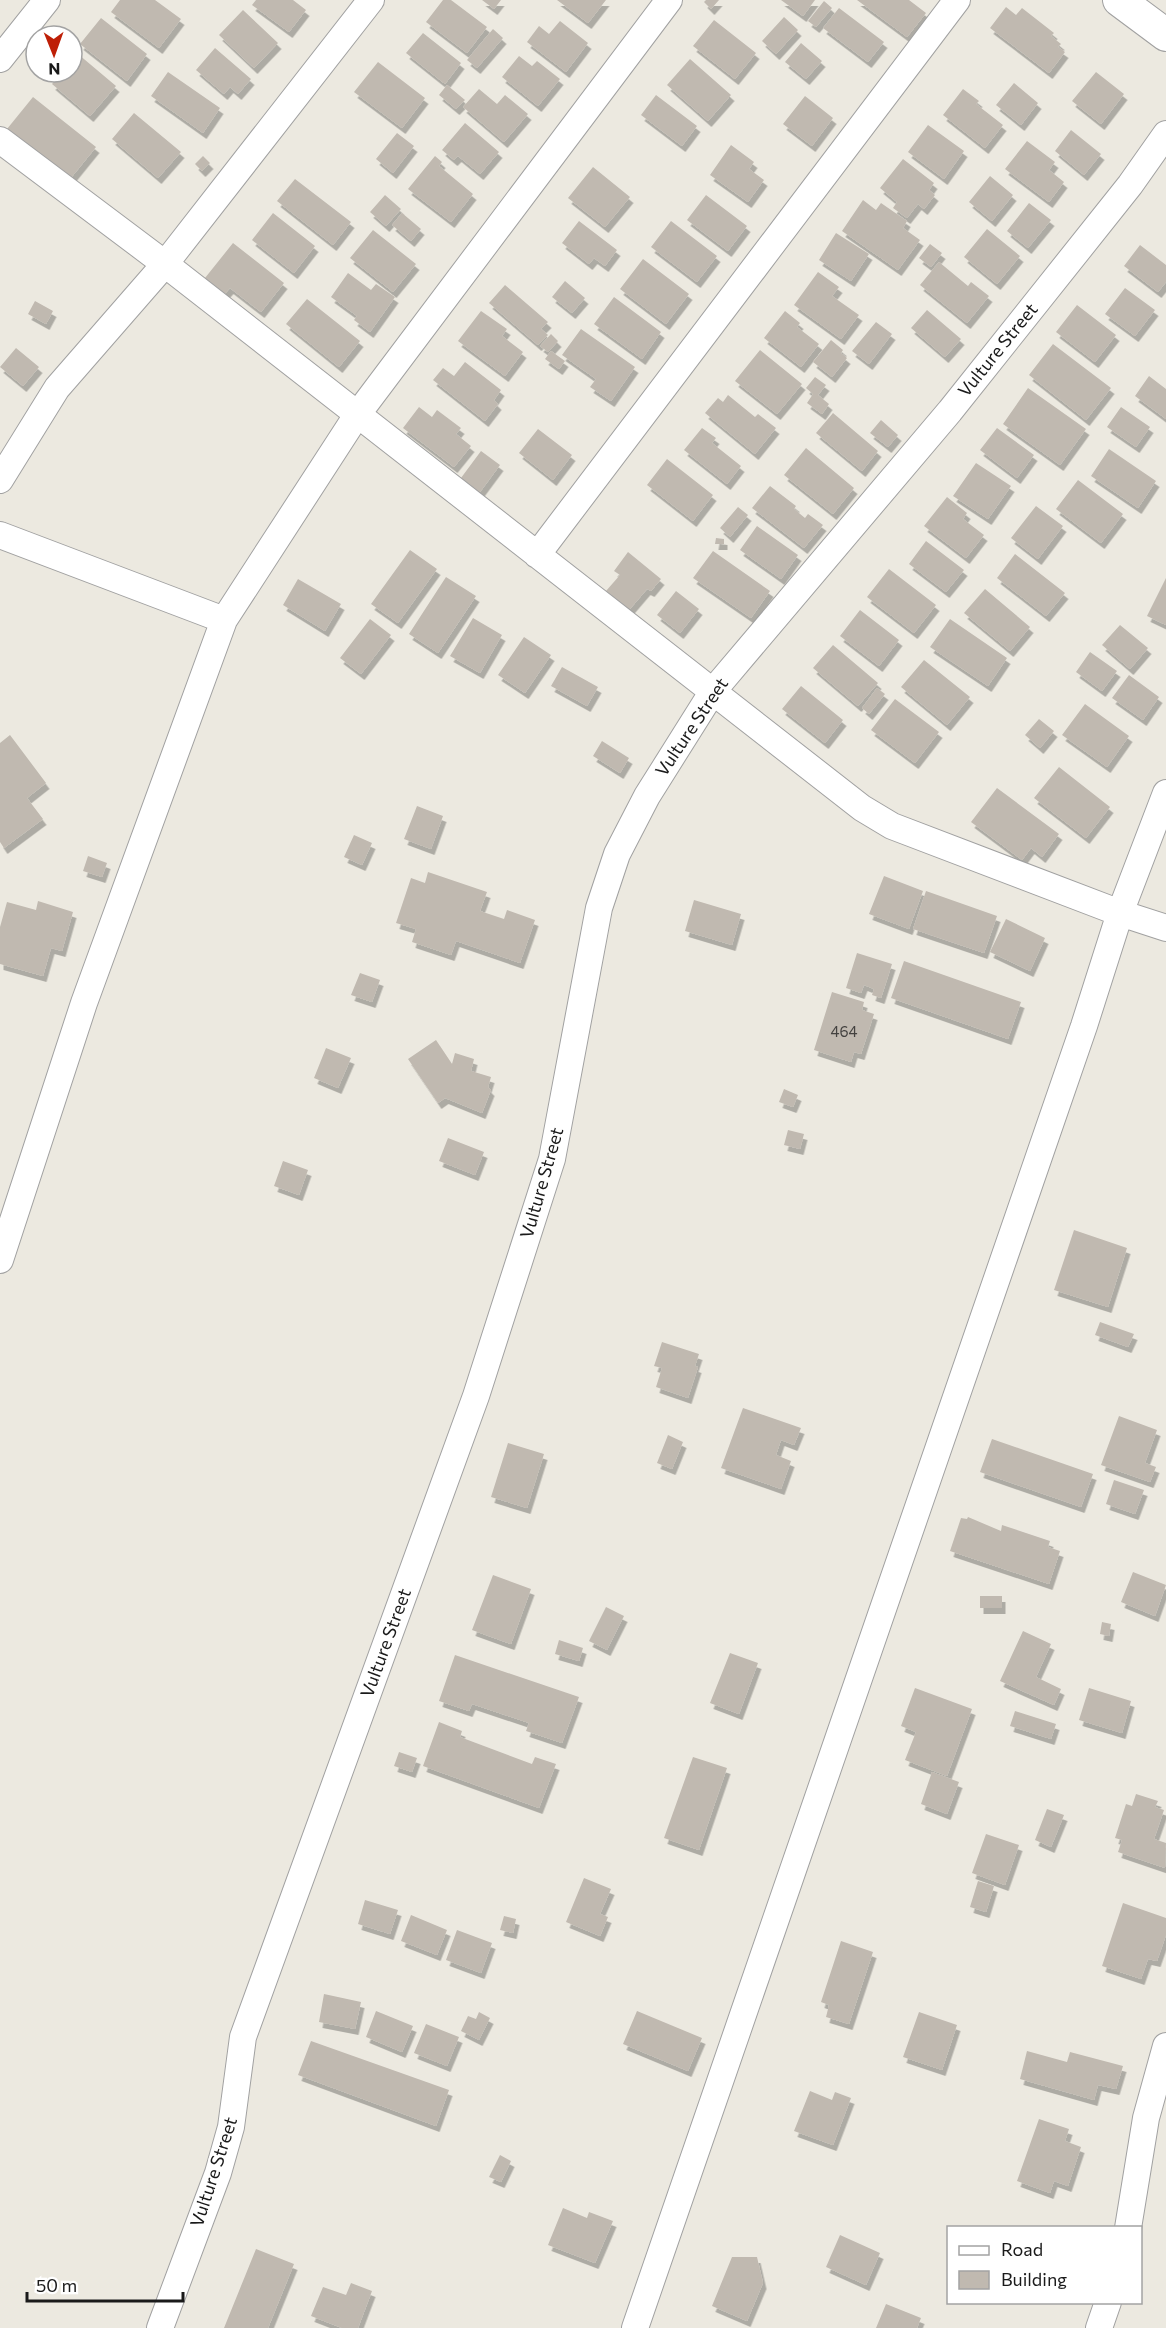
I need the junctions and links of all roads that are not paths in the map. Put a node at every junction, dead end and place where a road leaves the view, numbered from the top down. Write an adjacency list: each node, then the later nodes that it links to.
1 (47, 0): 7 (street)
2 (371, 0): 10 (street)
3 (669, 0): 11 (street)
4 (957, 0): 14 (street)
5 (1119, 0): 6 (street)
6 (1166, 35)
7 (0, 59)
8 (1166, 134): 16 (street, Vulture Street)
9 (0, 140): 10 (street)
10 (165, 264): 11 (street); 12 (street)
11 (357, 415): 14 (street); 15 (street)
12 (0, 480)
13 (0, 535): 15 (street)
14 (537, 555): 16 (street)
15 (224, 620): 20 (street)
16 (713, 691): 18 (street); 24 (street, Vulture Street)
17 (1166, 793): 18 (street)
18 (1120, 913): 19 (street); 25 (street)
19 (1166, 928)
20 (0, 1260)
21 (1166, 2046): 22 (street)
22 (1128, 2226)
23 (1107, 2304): 26 (street)
24 (160, 2328)
25 (635, 2328)
26 (1099, 2328)

